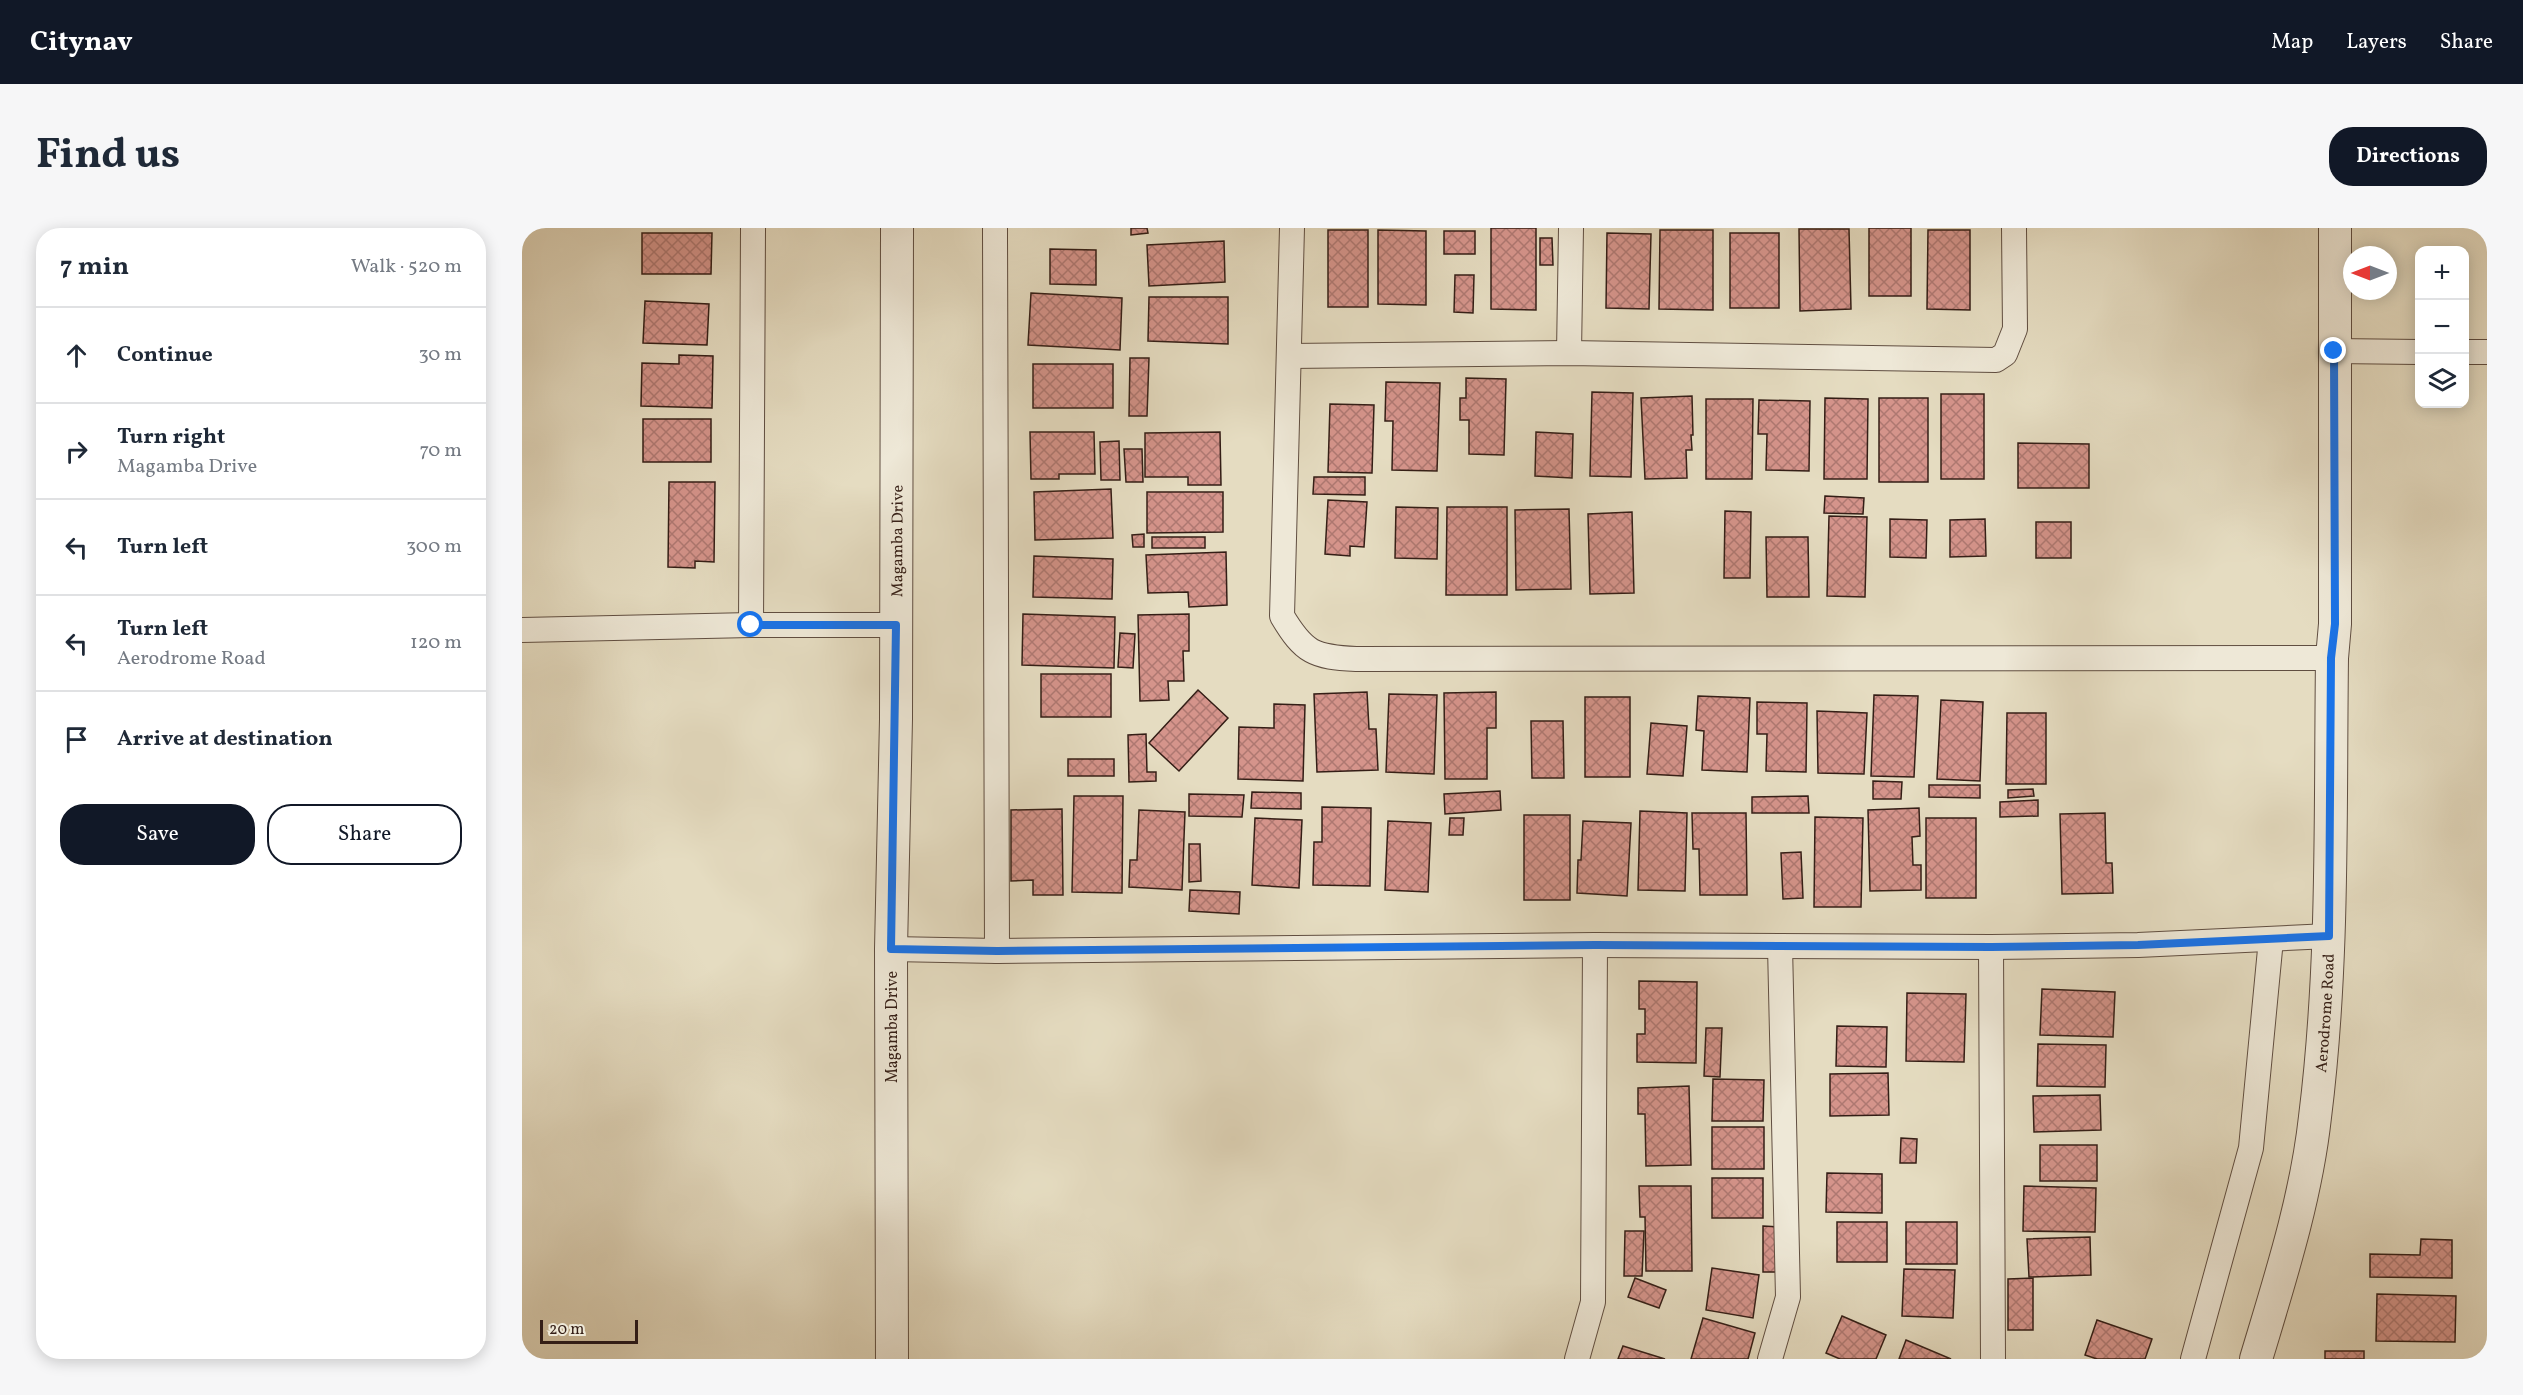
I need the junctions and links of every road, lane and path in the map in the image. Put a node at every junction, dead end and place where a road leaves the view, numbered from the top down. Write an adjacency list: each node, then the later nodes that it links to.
1 (753, 228): 14 (street)
2 (897, 228): 15 (street, Magamba Drive)
3 (995, 228): 24 (street)
4 (1292, 228): 13 (street)
5 (1571, 228): 12 (street)
6 (2014, 228): 12 (street)
7 (2335, 228): 8 (street, Aerodrome Road)
8 (2334, 351): 9 (street); 17 (street, Aerodrome Road)
9 (2415, 351)
10 (2469, 352): 11 (street)
11 (2487, 352)
12 (1569, 353): 13 (street)
13 (1289, 356): 17 (street)
14 (751, 625): 15 (street); 16 (street)
15 (896, 625): 23 (street, Magamba Drive)
16 (522, 630)
17 (2331, 658): 18 (street, Aerodrome Road)
18 (2329, 936): 19 (street); 30 (street, Aerodrome Road)
19 (2271, 939): 22 (street); 29 (street)
20 (1595, 945): 21 (street); 24 (street); 26 (street)
21 (1780, 946): 22 (street); 27 (street)
22 (1991, 947): 28 (street)
23 (891, 949): 24 (street); 25 (street, Magamba Drive)
24 (997, 951)
25 (892, 1359)
26 (1577, 1359)
27 (1770, 1359)
28 (1993, 1359)
29 (2193, 1359)
30 (2256, 1359)

